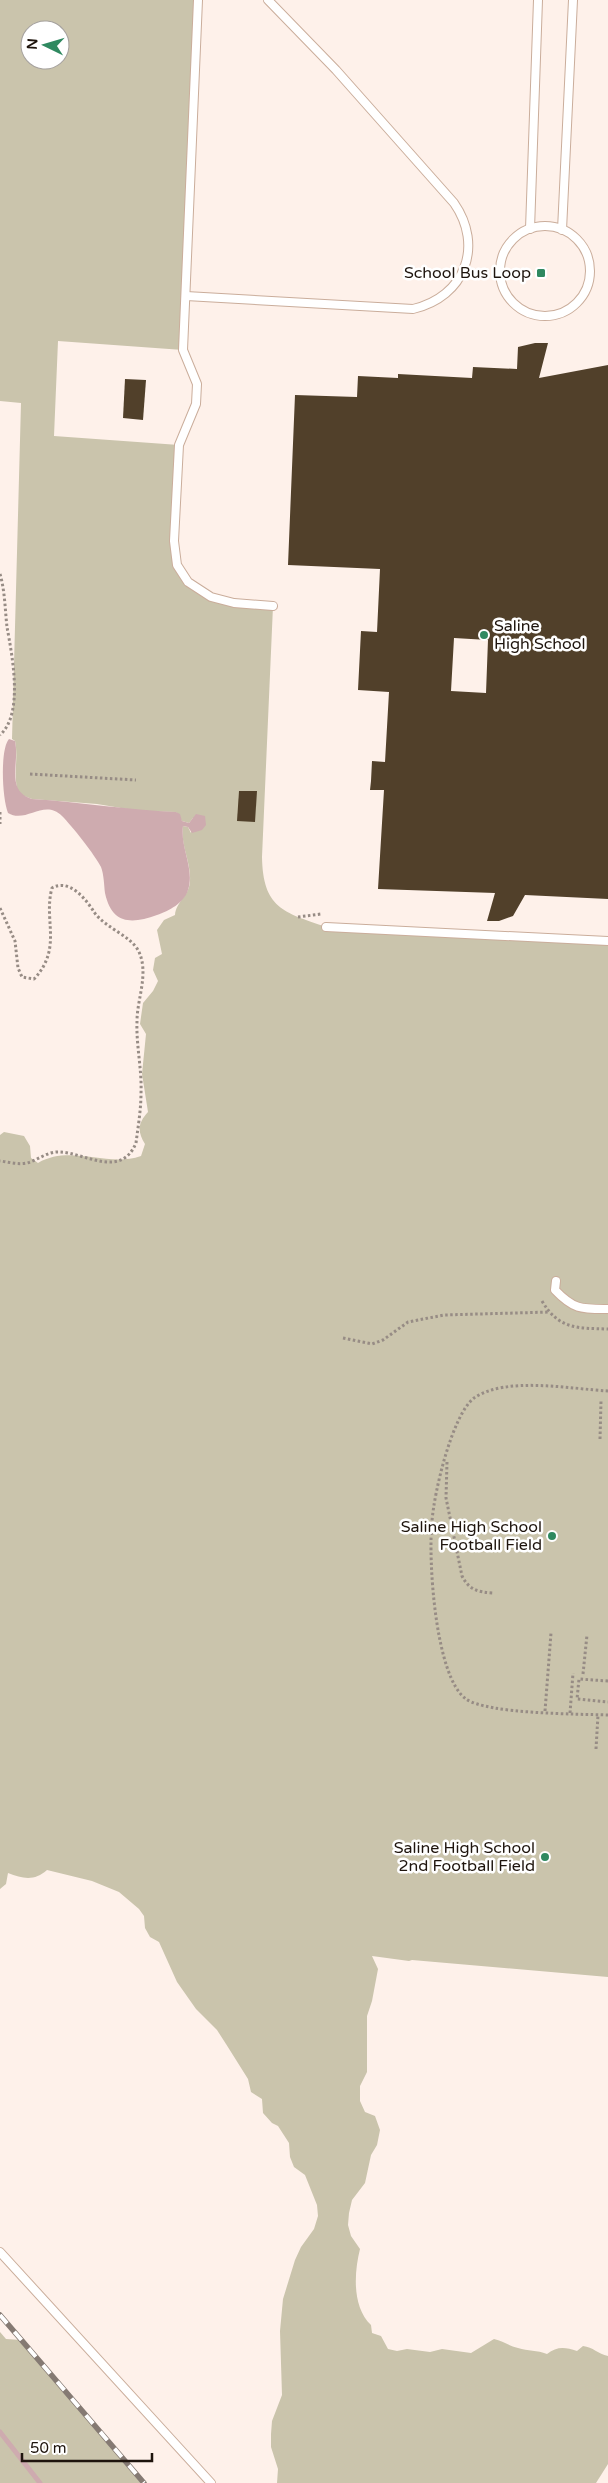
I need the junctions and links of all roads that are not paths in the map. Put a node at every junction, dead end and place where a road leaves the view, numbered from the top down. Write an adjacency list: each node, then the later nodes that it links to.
1 (198, 0): 7 (lane)
2 (268, 0): 7 (lane)
3 (538, 0): 5 (lane)
4 (574, 0): 6 (lane)
5 (530, 229): 6 (lane); 6 (lane)
6 (562, 230)
7 (186, 296): 8 (lane)
8 (273, 606)
9 (326, 927): 10 (lane)
10 (608, 941)
11 (556, 1281): 12 (lane)
12 (608, 1309)
13 (0, 2252): 14 (lane)
14 (211, 2483)

